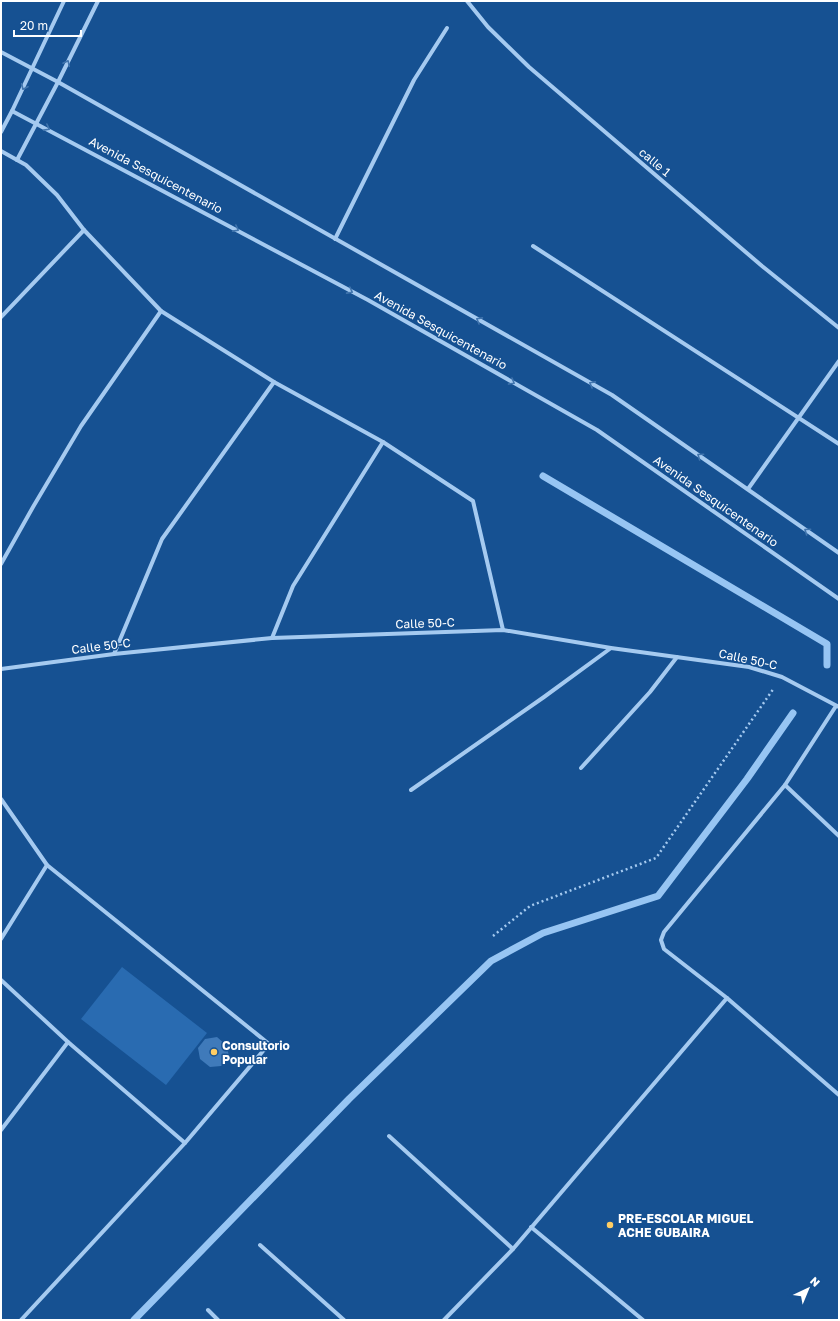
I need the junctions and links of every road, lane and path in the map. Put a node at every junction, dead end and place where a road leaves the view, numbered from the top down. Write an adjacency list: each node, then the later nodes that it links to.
1 (64, 1): 6 (street)
2 (98, 1): 7 (street, one-way to 2)
3 (467, 1): 18 (street, calle 1)
4 (447, 28): 14 (street)
5 (1, 52): 6 (street)
6 (32, 68): 7 (street); 8 (street, one-way to 8)
7 (58, 82): 9 (street); 14 (street)
8 (12, 110): 9 (street, Avenida Sesquicentenario); 10 (street)
9 (36, 122): 12 (street); 27 (street, Avenida Sesquicentenario, one-way to 27)
10 (1, 132)
11 (1, 151): 12 (street)
12 (17, 160): 13 (street)
13 (84, 230): 16 (street); 17 (street)
14 (335, 239): 24 (street, one-way to 14)
15 (533, 246): 21 (street)
16 (162, 311): 20 (street); 26 (street)
17 (1, 317)
18 (839, 328)
19 (839, 361): 21 (street)
20 (274, 382): 22 (street); 31 (street)
21 (799, 417): 23 (street); 24 (street)
22 (383, 442): 28 (street); 29 (street)
23 (839, 444)
24 (748, 489): 25 (street, one-way to 24)
25 (839, 553)
26 (1, 564)
27 (839, 599)
28 (503, 630): 29 (street, Calle 50-C); 30 (street, Calle 50-C)
29 (272, 638): 31 (street, Calle 50-C)
30 (611, 648): 32 (street, Calle 50-C); 38 (street)
31 (114, 654): 33 (street, Calle 50-C)
32 (677, 657): 34 (street, Calle 50-C); 36 (street)
33 (1, 670)
34 (782, 677): 35 (street, Calle 50-C); 42 (path)
35 (838, 706): 37 (street)
36 (582, 768)
37 (785, 785): 40 (street); 45 (street)
38 (411, 790)
39 (1, 799): 41 (street)
40 (839, 836)
41 (47, 865): 43 (street); 50 (street)
42 (493, 936)
43 (1, 938)
44 (1, 980): 46 (street)
45 (727, 998): 47 (street); 51 (street)
46 (68, 1042): 48 (street); 50 (street)
47 (839, 1094)
48 (1, 1130)
49 (389, 1136): 53 (street)
50 (185, 1143): 55 (street)
51 (531, 1227): 53 (street); 59 (street)
52 (260, 1246): 57 (street)
53 (513, 1248): 58 (street)
54 (208, 1310): 56 (street)
55 (21, 1320)
56 (218, 1320)
57 (344, 1320)
58 (444, 1320)
59 (643, 1320)

